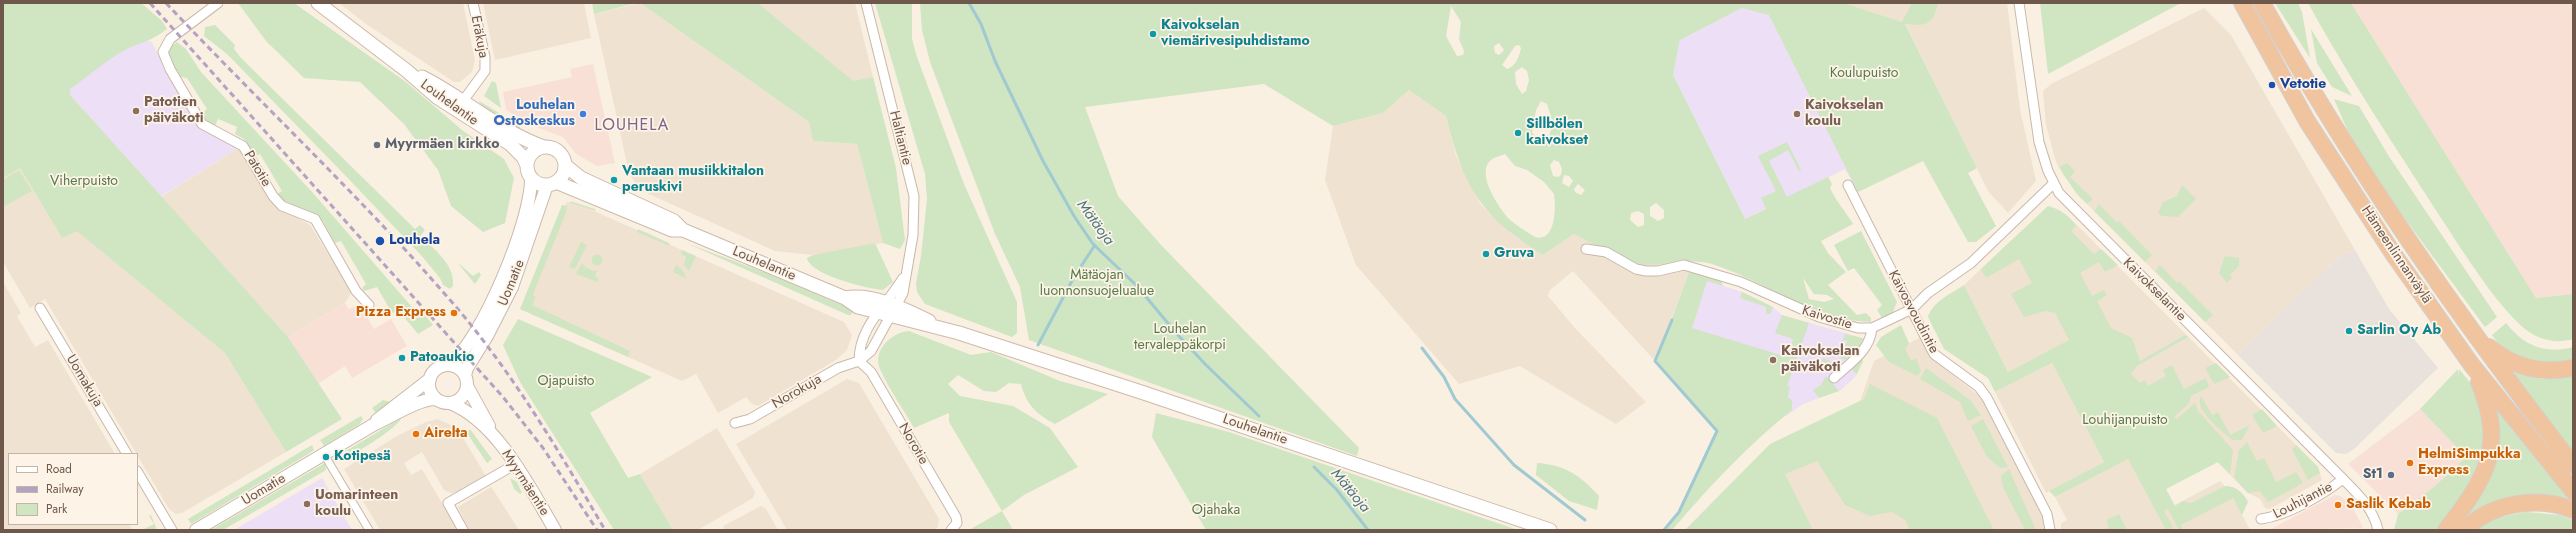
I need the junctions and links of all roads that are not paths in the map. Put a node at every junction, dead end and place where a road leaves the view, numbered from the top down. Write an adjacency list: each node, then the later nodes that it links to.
1 (218, 3): 18 (street, Patotie)
2 (318, 3): 8 (main road, Louhelantie)
3 (473, 3): 8 (street, Eräkuja)
4 (866, 3): 21 (street, Haltiantie)
5 (2019, 3): 14 (street, Kaivokselantie)
6 (2242, 3): 25 (highway, Hämeenlinnanväylä)
7 (2262, 3): 23 (highway, Hämeenlinnanväylä)
8 (459, 106): 9 (main road, Louhelantie); 10 (main road, Louhelantie)
9 (544, 147): 10 (main road); 11 (main road)
10 (527, 165): 12 (main road)
11 (565, 165): 13 (main road); 16 (main road, Louhelantie)
12 (531, 178): 13 (main road); 26 (street, Uomatie)
13 (552, 184): 16 (main road, Louhelantie); 30 (street, Uomatie)
14 (2054, 184): 20 (street, Kaivostie); 41 (street, Kaivokselantie)
15 (1848, 185): 20 (street, Kaivosvoudintie)
16 (683, 230): 21 (main road, Louhelantie)
17 (1586, 249): 22 (street, Kaivostie)
18 (369, 305)
19 (40, 308): 36 (street, Uomakuja)
20 (1912, 308): 22 (street, Kaivostie); 52 (street, Kaivosvoudintie)
21 (886, 309): 24 (street, Norokuja); 24 (street); 51 (main road, Louhelantie)
22 (1872, 328): 28 (street)
23 (2472, 334): 27 (highway); 39 (highway, Hämeenlinnanväylä)
24 (859, 361): 33 (street, Norokuja); 50 (street, Norotie)
25 (2471, 364): 42 (highway, Hämeenlinnanväylä); 54 (highway)
26 (449, 365): 29 (street); 30 (street)
27 (2573, 368)
28 (1834, 378)
29 (430, 379): 31 (street); 34 (street, Uomatie)
30 (466, 380): 32 (street); 35 (street, Myyrmäentie)
31 (436, 399): 32 (street); 34 (street, Uomatie)
32 (450, 403): 35 (street, Myyrmäentie)
33 (735, 423)
34 (373, 425): 46 (street, Uomatie)
35 (495, 438): 38 (street, Myyrmäentie)
36 (126, 453)
37 (328, 461): 47 (street)
38 (514, 465): 48 (street); 49 (street, Myyrmäentie)
39 (2573, 465)
40 (138, 473): 45 (street)
41 (2343, 478): 44 (street, Louhijantie); 53 (street, Kaivokselantie)
42 (2573, 491)
43 (2573, 510): 55 (highway)
44 (2261, 520)
45 (172, 530)
46 (196, 530)
47 (369, 530)
48 (463, 530)
49 (555, 530)
50 (951, 530)
51 (1550, 530)
52 (2050, 530)
53 (2378, 530)
54 (2446, 530)
55 (2465, 530)

